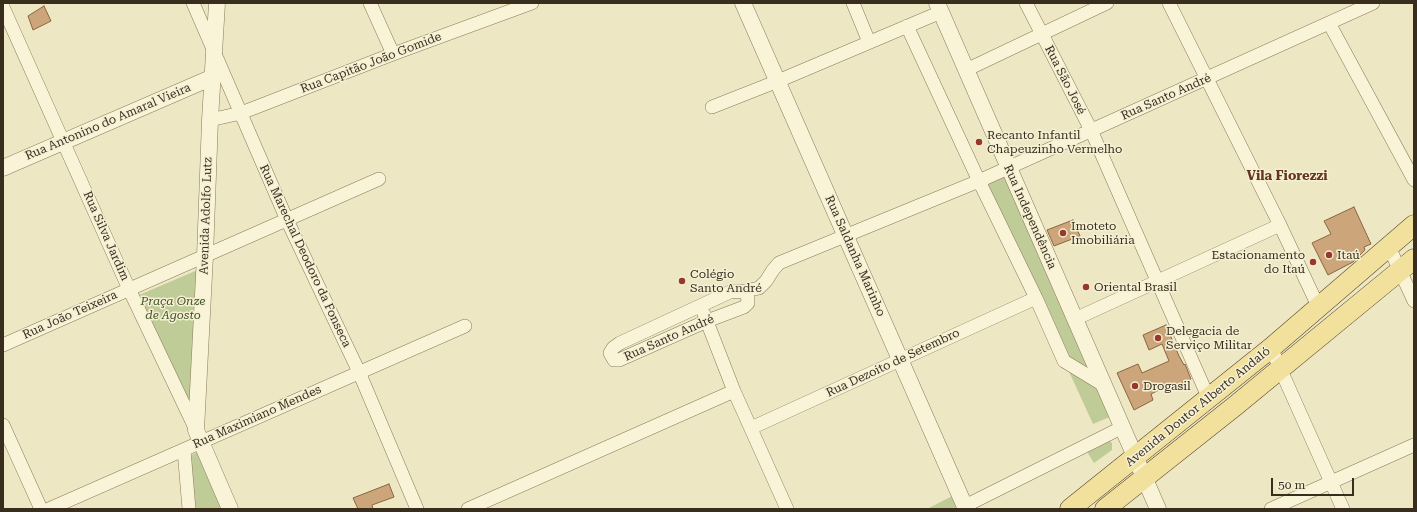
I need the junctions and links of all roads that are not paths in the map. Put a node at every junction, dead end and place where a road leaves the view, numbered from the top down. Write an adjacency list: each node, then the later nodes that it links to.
1 (193, 3): 17 (street, Rua Marechal Deodoro da Fonseca)
2 (217, 3): 17 (street, Avenida Adolfo Lutz)
3 (370, 3): 18 (street)
4 (532, 3): 18 (street, Rua Capitão João Gomide)
5 (743, 3): 22 (street, Rua Saldanha Marinho)
6 (853, 3): 16 (street)
7 (1026, 3): 15 (street, Rua São José)
8 (1107, 3): 15 (street)
9 (1169, 3): 21 (street)
10 (1373, 3): 13 (street, Rua Santo André)
11 (3, 7): 27 (street, Rua Silva Jardim)
12 (939, 8): 14 (street); 19 (street, Rua Independência)
13 (1329, 23): 21 (street, Rua Santo André); 31 (street)
14 (907, 26): 16 (street); 32 (street)
15 (1042, 34): 19 (street); 26 (street, Rua São José)
16 (869, 42): 22 (street)
17 (215, 54): 20 (street, Avenida Adolfo Lutz); 24 (street, Rua Marechal Deodoro da Fonseca)
18 (393, 54): 24 (street, Rua Capitão João Gomide)
19 (966, 70): 28 (street, Rua Independência)
20 (213, 76): 25 (street, Avenida Adolfo Lutz); 27 (street, Rua Antonino do Amaral Vieira)
21 (1207, 79): 26 (street, Rua Santo André); 34 (street)
22 (778, 81): 23 (street); 36 (street, Rua Saldanha Marinho)
23 (712, 106)
24 (241, 114): 25 (street, Rua Capitão João Gomide); 33 (street, Rua Marechal Deodoro da Fonseca)
25 (210, 120): 38 (street, Avenida Adolfo Lutz)
26 (1091, 130): 28 (street, Rua Santo André); 40 (street, Rua São José)
27 (63, 141): 29 (street, Rua Antonino do Amaral Vieira); 41 (street, Rua Silva Jardim)
28 (1009, 167): 32 (street, Rua Santo André); 48 (street, Rua Independência)
29 (3, 168)
30 (379, 179): 33 (street, Rua João Teixeira)
31 (1414, 180)
32 (979, 181): 36 (street, Rua Santo André); 43 (street)
33 (287, 220): 38 (street, Rua João Teixeira); 58 (street, Rua Marechal Deodoro da Fonseca)
34 (1280, 225): 40 (street); 46 (street)
35 (1414, 225): 37 (main road, Avenida Doutor Alberto Andaló)
36 (846, 236): 42 (street, Rua Santo André); 56 (street, Rua Saldanha Marinho)
37 (1389, 247): 39 (street); 46 (main road, Avenida Doutor Alberto Andaló)
38 (205, 256): 41 (street, Rua João Teixeira); 65 (street, Avenida Adolfo Lutz)
39 (1407, 265): 44 (street); 57 (main road, Avenida Doutor Alberto Andaló)
40 (1158, 282): 48 (street); 61 (street, Rua São José)
41 (129, 289): 54 (street, Rua João Teixeira); 65 (street, Rua Silva Jardim)
42 (745, 291): 45 (street, Rua Santo André); 49 (street, Rua Santo André)
43 (1036, 298): 56 (street, Rua Dezoito de Setembro); 59 (street)
44 (1414, 301)
45 (701, 306): 47 (street, Rua Santo André); 49 (street)
46 (1318, 306): 55 (main road, Avenida Doutor Alberto Andaló)
47 (680, 316): 51 (street, Rua Santo André); 52 (street)
48 (1076, 319): 59 (street, Rua Independência)
49 (707, 321): 52 (street, Rua Santo André); 60 (street)
50 (465, 326): 58 (street, Rua Maximiano Mendes)
51 (651, 329): 53 (street); 53 (street, Rua Santo André)
52 (686, 330): 53 (street, Rua Santo André)
53 (656, 344)
54 (3, 345)
55 (1271, 348): 57 (street); 61 (main road, Avenida Doutor Alberto Andaló)
56 (900, 360): 63 (street, Rua Dezoito de Setembro); 71 (street, Rua Saldanha Marinho)
57 (1281, 369): 69 (main road, Avenida Doutor Alberto Andaló); 70 (street)
58 (360, 372): 65 (street, Rua Maximiano Mendes); 76 (street, Rua Marechal Deodoro da Fonseca)
59 (1105, 386): 64 (street, Rua Independência)
60 (734, 390): 63 (street); 77 (street)
61 (1209, 399): 68 (main road, Avenida Doutor Alberto Andaló)
62 (3, 425): 72 (street)
63 (751, 428): 78 (street)
64 (1124, 430): 68 (street, Rua Independência); 71 (street)
65 (199, 436): 67 (street, Rua Maximiano Mendes); 75 (street, Rua Silva Jardim)
66 (1414, 445): 70 (street)
67 (184, 450): 73 (street, Rua Maximiano Mendes); 74 (street)
68 (1136, 457): 69 (street, Rua Independência); 79 (main road, Avenida Doutor Alberto Andaló)
69 (1144, 478): 80 (main road, Avenida Doutor Alberto Andaló); 81 (street, Rua Independência)
70 (1331, 482): 82 (street); 83 (street)
71 (965, 507)
72 (41, 509)
73 (49, 509)
74 (189, 509)
75 (230, 509)
76 (417, 509)
77 (468, 509)
78 (787, 509)
79 (1070, 509)
80 (1105, 509)
81 (1158, 509)
82 (1271, 509)
83 (1343, 509)

